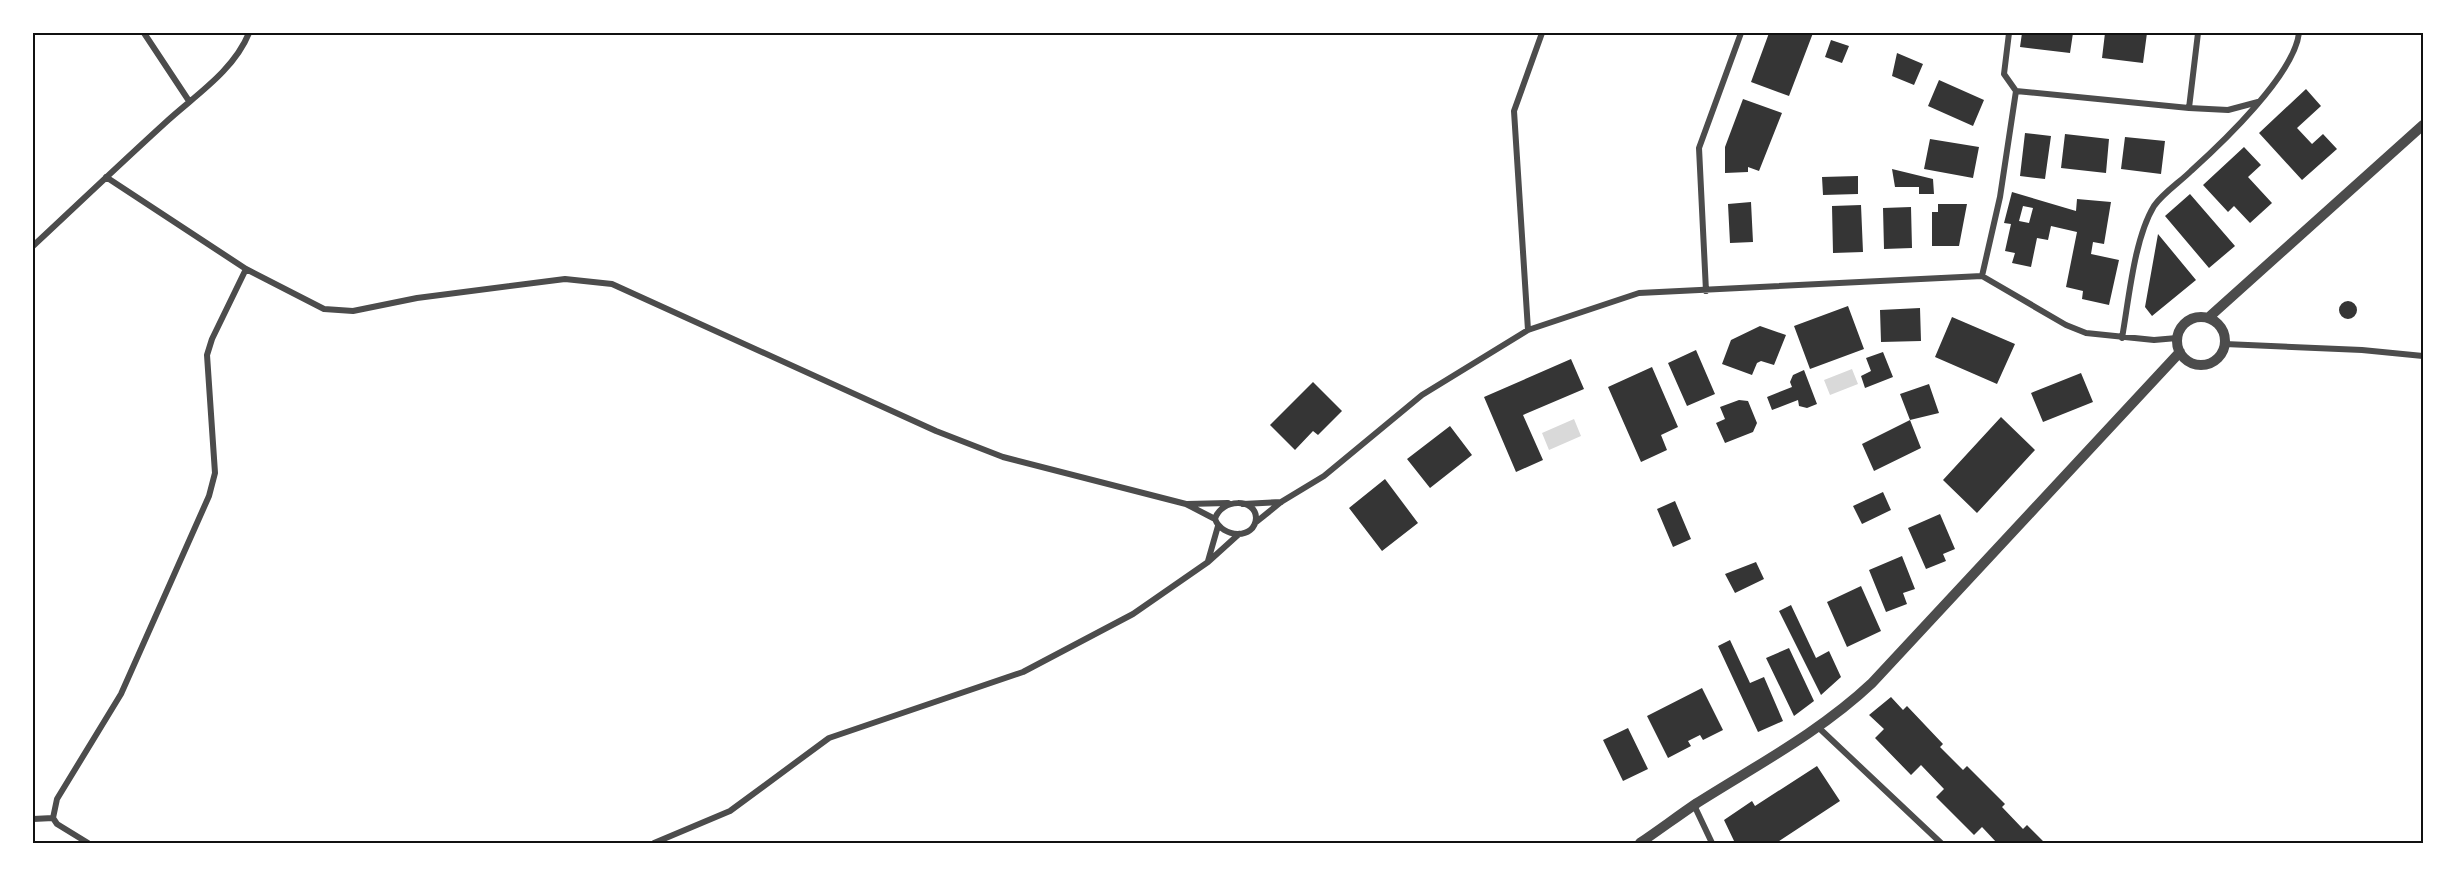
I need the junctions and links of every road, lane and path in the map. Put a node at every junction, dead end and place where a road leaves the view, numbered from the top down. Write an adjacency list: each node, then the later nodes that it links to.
1 (144, 33): 9 (street)
2 (249, 33): 9 (street)
3 (1542, 33): 19 (street)
4 (1741, 33): 17 (street)
5 (2009, 33): 8 (street)
6 (2198, 33): 11 (street)
7 (2299, 33): 10 (street)
8 (2016, 91): 11 (street); 16 (street)
9 (189, 101): 13 (street)
10 (2258, 101): 11 (street); 20 (street)
11 (2189, 108)
12 (2423, 125): 18 (street)
13 (106, 177): 14 (street); 15 (street)
14 (33, 246)
15 (246, 269): 27 (street); 36 (street)
16 (1982, 276): 17 (street); 20 (street)
17 (1706, 291): 19 (street)
18 (2208, 318): 21 (street); 22 (street)
19 (1528, 330): 25 (street)
20 (2122, 338): 21 (street)
21 (2177, 338): 23 (street)
22 (2225, 344): 23 (street); 24 (street)
23 (2180, 352): 34 (street)
24 (2423, 356)
25 (1281, 502): 28 (street); 30 (street)
26 (1231, 503): 27 (street); 28 (street); 29 (street)
27 (1186, 504): 29 (street)
28 (1243, 504): 30 (street)
29 (1215, 519): 31 (street)
30 (1255, 524): 32 (street)
31 (1218, 526): 32 (street); 33 (street)
32 (1239, 534): 33 (street)
33 (1208, 562): 39 (street)
34 (1819, 728): 35 (street); 42 (street)
35 (1694, 805): 40 (street); 41 (street)
36 (53, 818): 37 (street); 38 (street)
37 (33, 819)
38 (88, 843)
39 (654, 843)
40 (1640, 843)
41 (1712, 843)
42 (1941, 843)

